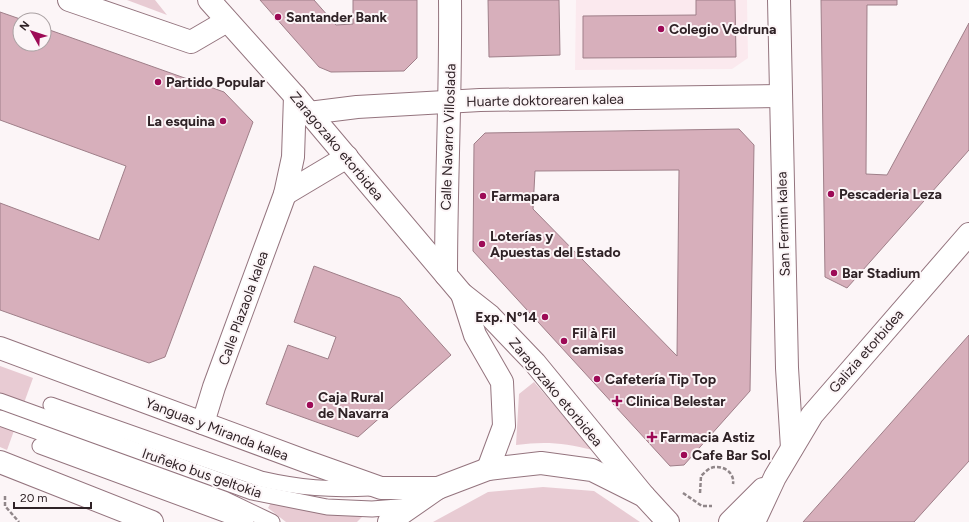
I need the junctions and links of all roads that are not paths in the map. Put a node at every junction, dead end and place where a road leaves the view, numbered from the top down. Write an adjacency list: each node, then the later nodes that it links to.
1 (69, 0): 5 (street)
2 (209, 0): 5 (street, Zaragozako etorbidea)
3 (450, 0): 8 (street, Calle Navarro Villoslada)
4 (780, 0): 7 (street, San Fermin kalea)
5 (227, 21): 6 (street, Zaragozako etorbidea)
6 (295, 96): 9 (street, Zaragozako etorbidea); 11 (street, Calle Plazaola kalea)
7 (780, 96): 8 (street, Huarte doktorearen kalea); 21 (street, San Fermin kalea)
8 (450, 102): 9 (street, Huarte doktorearen kalea); 13 (street, Calle Navarro Villoslada)
9 (310, 113): 10 (street, Zaragozako etorbidea)
10 (347, 157): 11 (street); 13 (street, Zaragozako etorbidea)
11 (285, 194): 19 (street, Calle Plazaola kalea)
12 (969, 234): 21 (street, Galizia etorbidea)
13 (446, 275): 14 (street, Zaragozako etorbidea)
14 (462, 294): 23 (street, Zaragozako etorbidea); 27 (street, Zaragozako etorbidea)
15 (0, 348): 19 (street, Yanguas y Miranda kalea)
16 (0, 401): 28 (lane, Iruñeko bus geltokia)
17 (51, 405): 25 (lane)
18 (0, 418): 31 (lane, Iruñeko bus geltokia)
19 (203, 424): 25 (street, Yanguas y Miranda kalea)
20 (40, 446): 30 (lane)
21 (792, 448): 24 (street, Galizia etorbidea)
22 (0, 462): 29 (street)
23 (488, 469): 26 (street); 27 (street)
24 (775, 477): 34 (street, Galizia etorbidea); 35 (street, Galizia etorbidea)
25 (381, 488): 26 (street, Yanguas y Miranda kalea)
26 (438, 488): 28 (street)
27 (644, 496): 33 (street, Zaragozako etorbidea)
28 (412, 506): 32 (street)
29 (152, 522)
30 (246, 522)
31 (272, 522)
32 (388, 522)
33 (669, 522)
34 (730, 522)
35 (754, 522)

